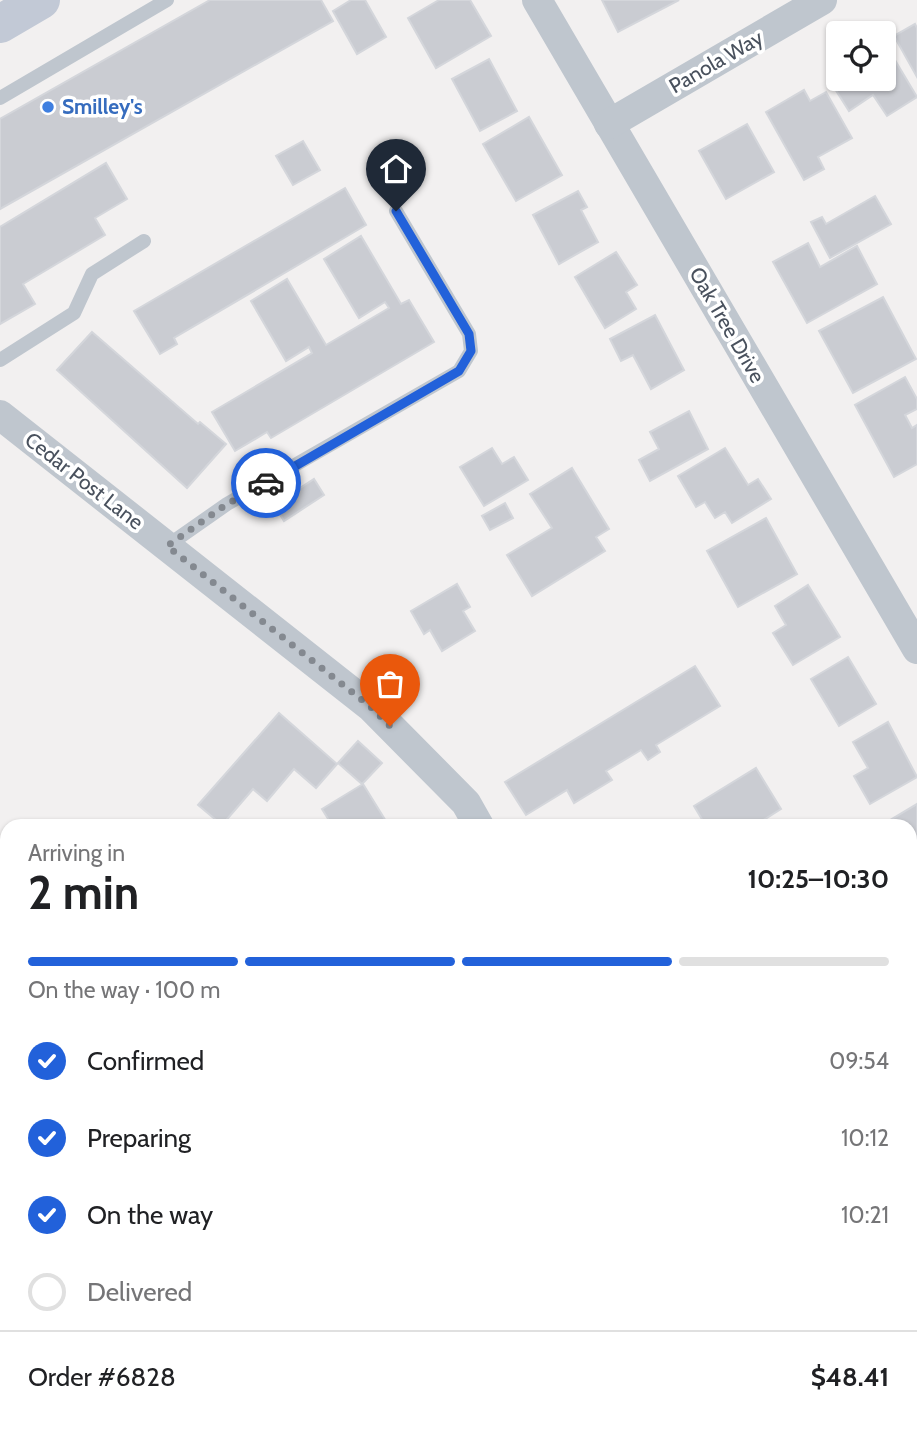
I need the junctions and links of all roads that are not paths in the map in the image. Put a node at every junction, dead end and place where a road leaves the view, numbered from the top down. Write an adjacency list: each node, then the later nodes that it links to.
1 (41, 0): 5 (main road)
2 (167, 0): 6 (lane)
3 (537, 0): 7 (street, Oak Tree Drive)
4 (822, 0): 7 (street, Panola Way)
5 (0, 24)
6 (0, 98)
7 (609, 124): 13 (street, Oak Tree Drive)
8 (396, 211): 12 (lane)
9 (144, 241): 10 (lane)
10 (0, 360)
11 (0, 415): 12 (street, Cedar Post Lane)
12 (167, 546): 14 (street, Cedar Post Lane)
13 (917, 649)
14 (475, 819)

